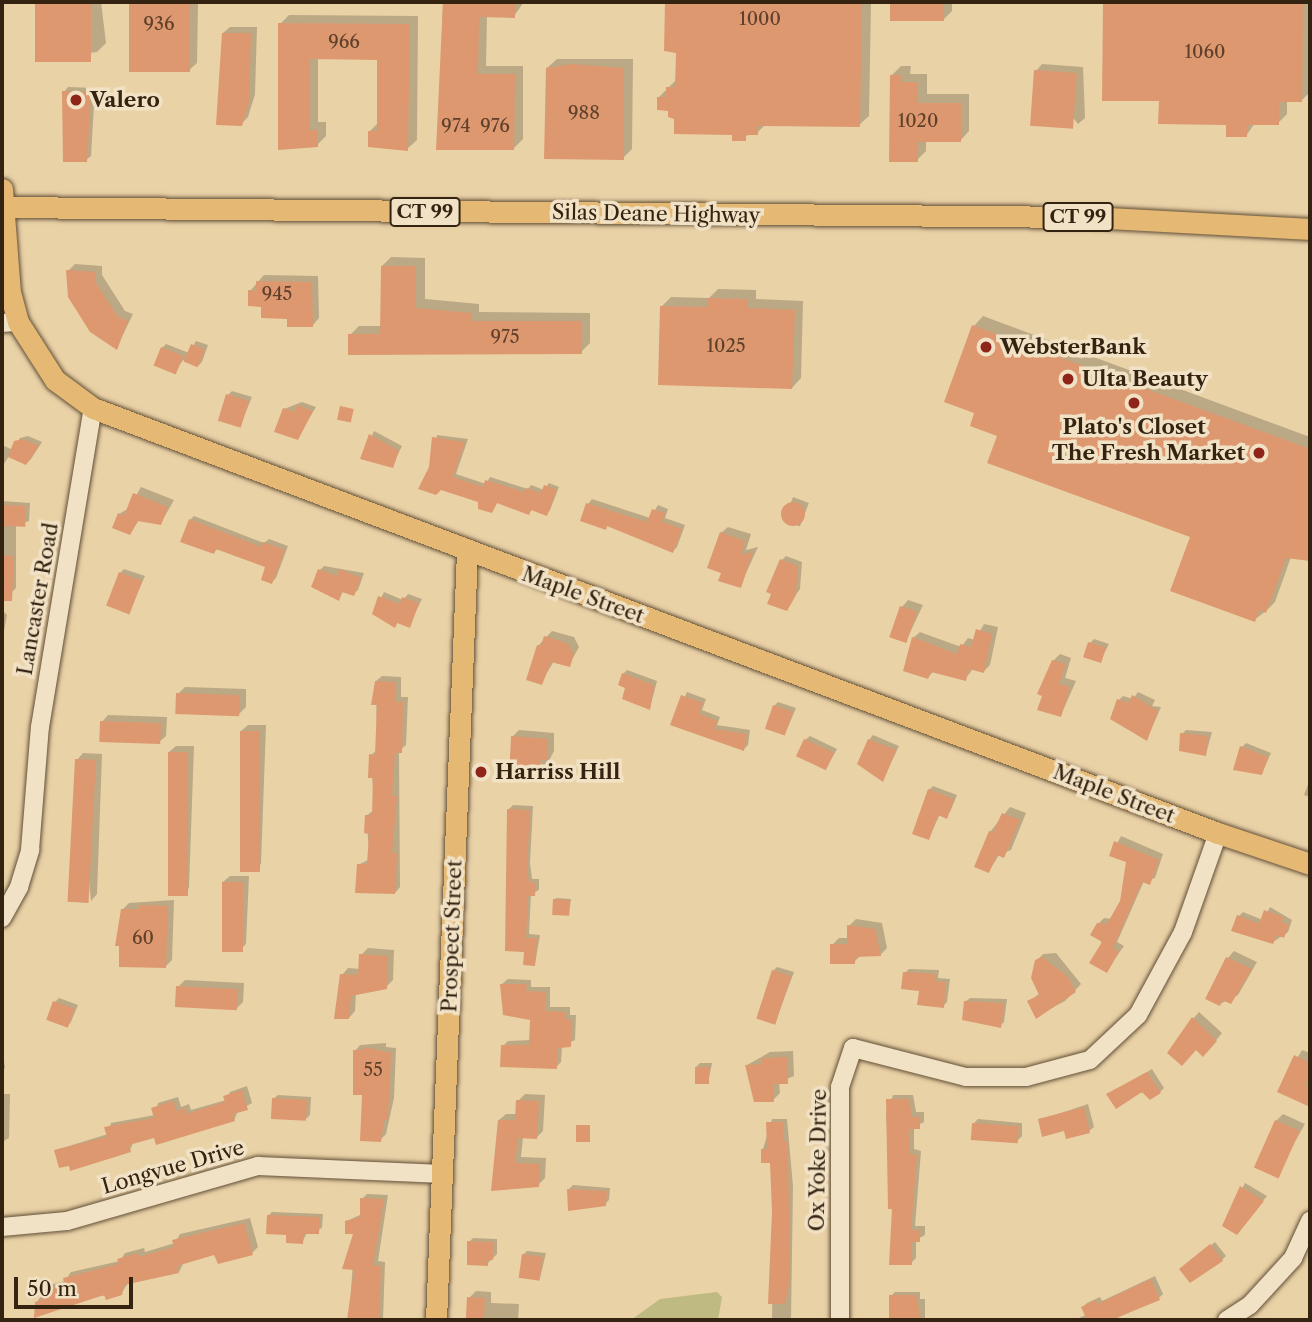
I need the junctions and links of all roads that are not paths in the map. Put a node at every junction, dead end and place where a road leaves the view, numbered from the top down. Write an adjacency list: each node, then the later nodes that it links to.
1 (3, 201): 2 (main road, Silas Deane Highway / CT 99); 3 (main road, Maple Street)
2 (1310, 229)
3 (10, 323): 4 (main road, Maple Street)
4 (93, 408): 5 (main road, Maple Street); 8 (street, Lancaster Road)
5 (467, 551): 6 (main road, Maple Street); 9 (main road, Prospect Street)
6 (1218, 834): 7 (main road, Maple Street); 13 (street, Ox Yoke Drive)
7 (1310, 864)
8 (2, 918)
9 (443, 1174): 11 (street, Longvue Drive); 12 (main road, Prospect Street)
10 (1310, 1221): 14 (street)
11 (2, 1227)
12 (436, 1320)
13 (840, 1320)
14 (1227, 1320)

